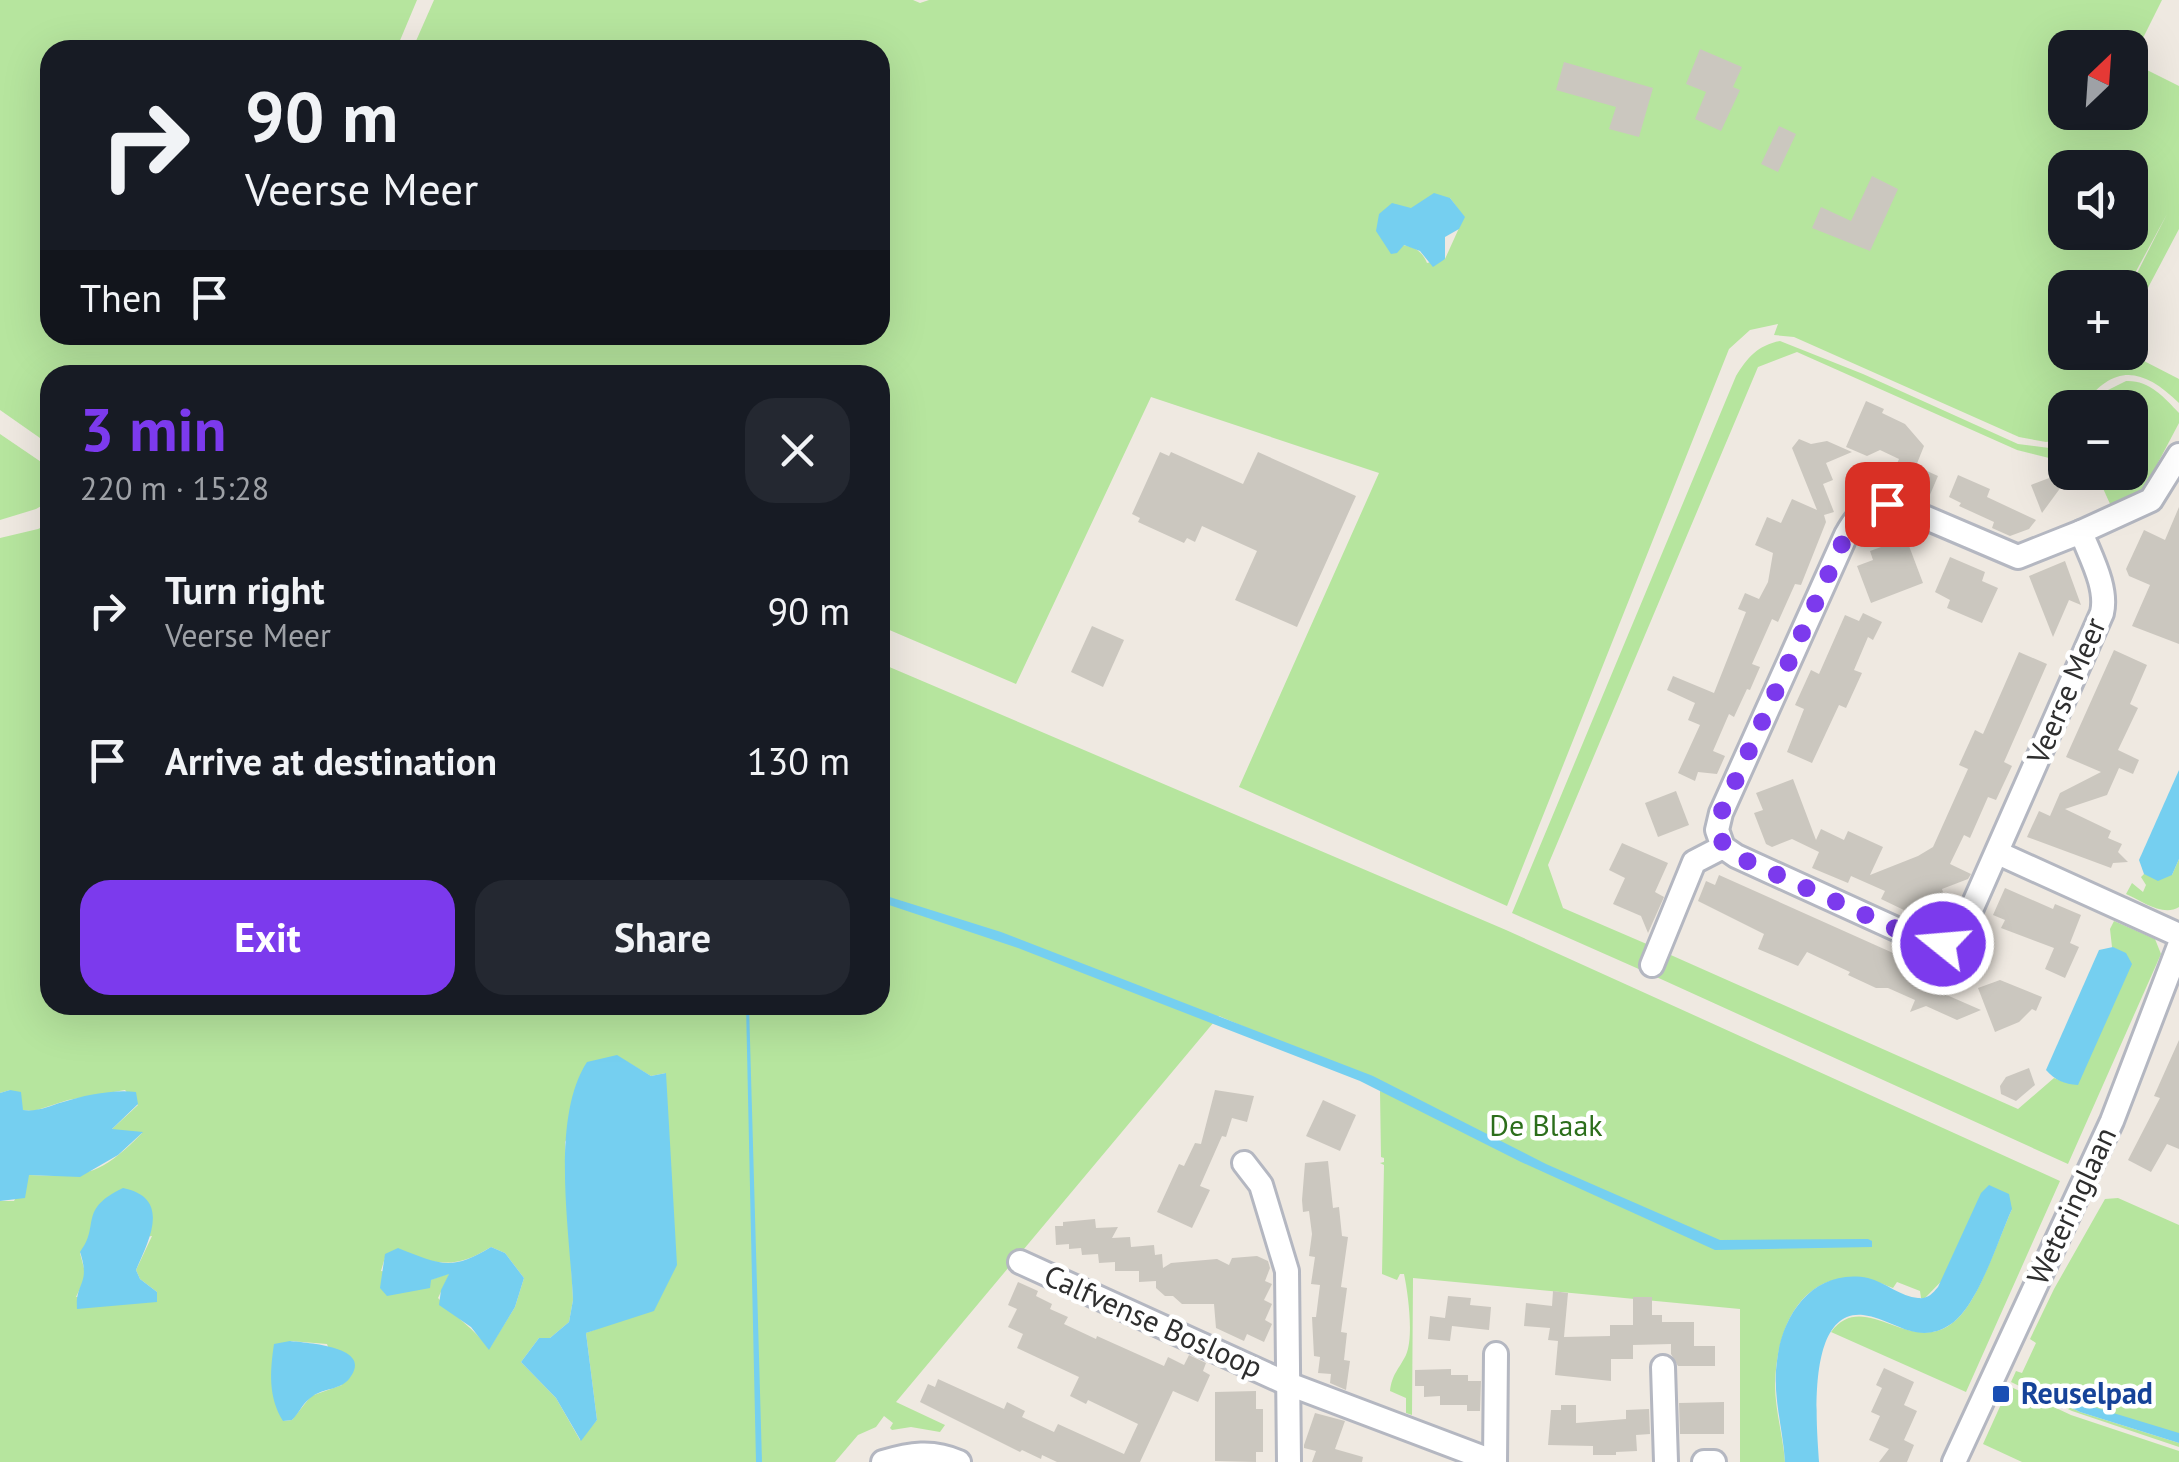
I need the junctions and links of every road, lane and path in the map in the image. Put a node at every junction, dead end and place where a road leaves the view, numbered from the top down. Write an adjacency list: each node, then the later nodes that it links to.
1 (2179, 456): 2 (street)
2 (2080, 532): 3 (street); 4 (street, Veerse Meer)
3 (1723, 846): 4 (street, Veerse Meer); 7 (street)
4 (1998, 852): 5 (street)
5 (2179, 935)
6 (2179, 946): 9 (street, Weteringlaan)
7 (1652, 965)
8 (2179, 992): 9 (street)
9 (2133, 1071): 22 (street, Weteringlaan)
10 (1244, 1163): 14 (street, Calfvense Bosloop)
11 (1020, 1262): 14 (street, Calfvense Bosloop)
12 (1496, 1354): 18 (street)
13 (1663, 1367): 19 (street)
14 (1286, 1382): 17 (street, Calfvense Bosloop); 18 (street)
15 (882, 1462): 16 (street)
16 (959, 1462)
17 (1289, 1462)
18 (1495, 1462)
19 (1666, 1462)
20 (1704, 1462): 21 (street)
21 (1714, 1462)
22 (1954, 1462)

